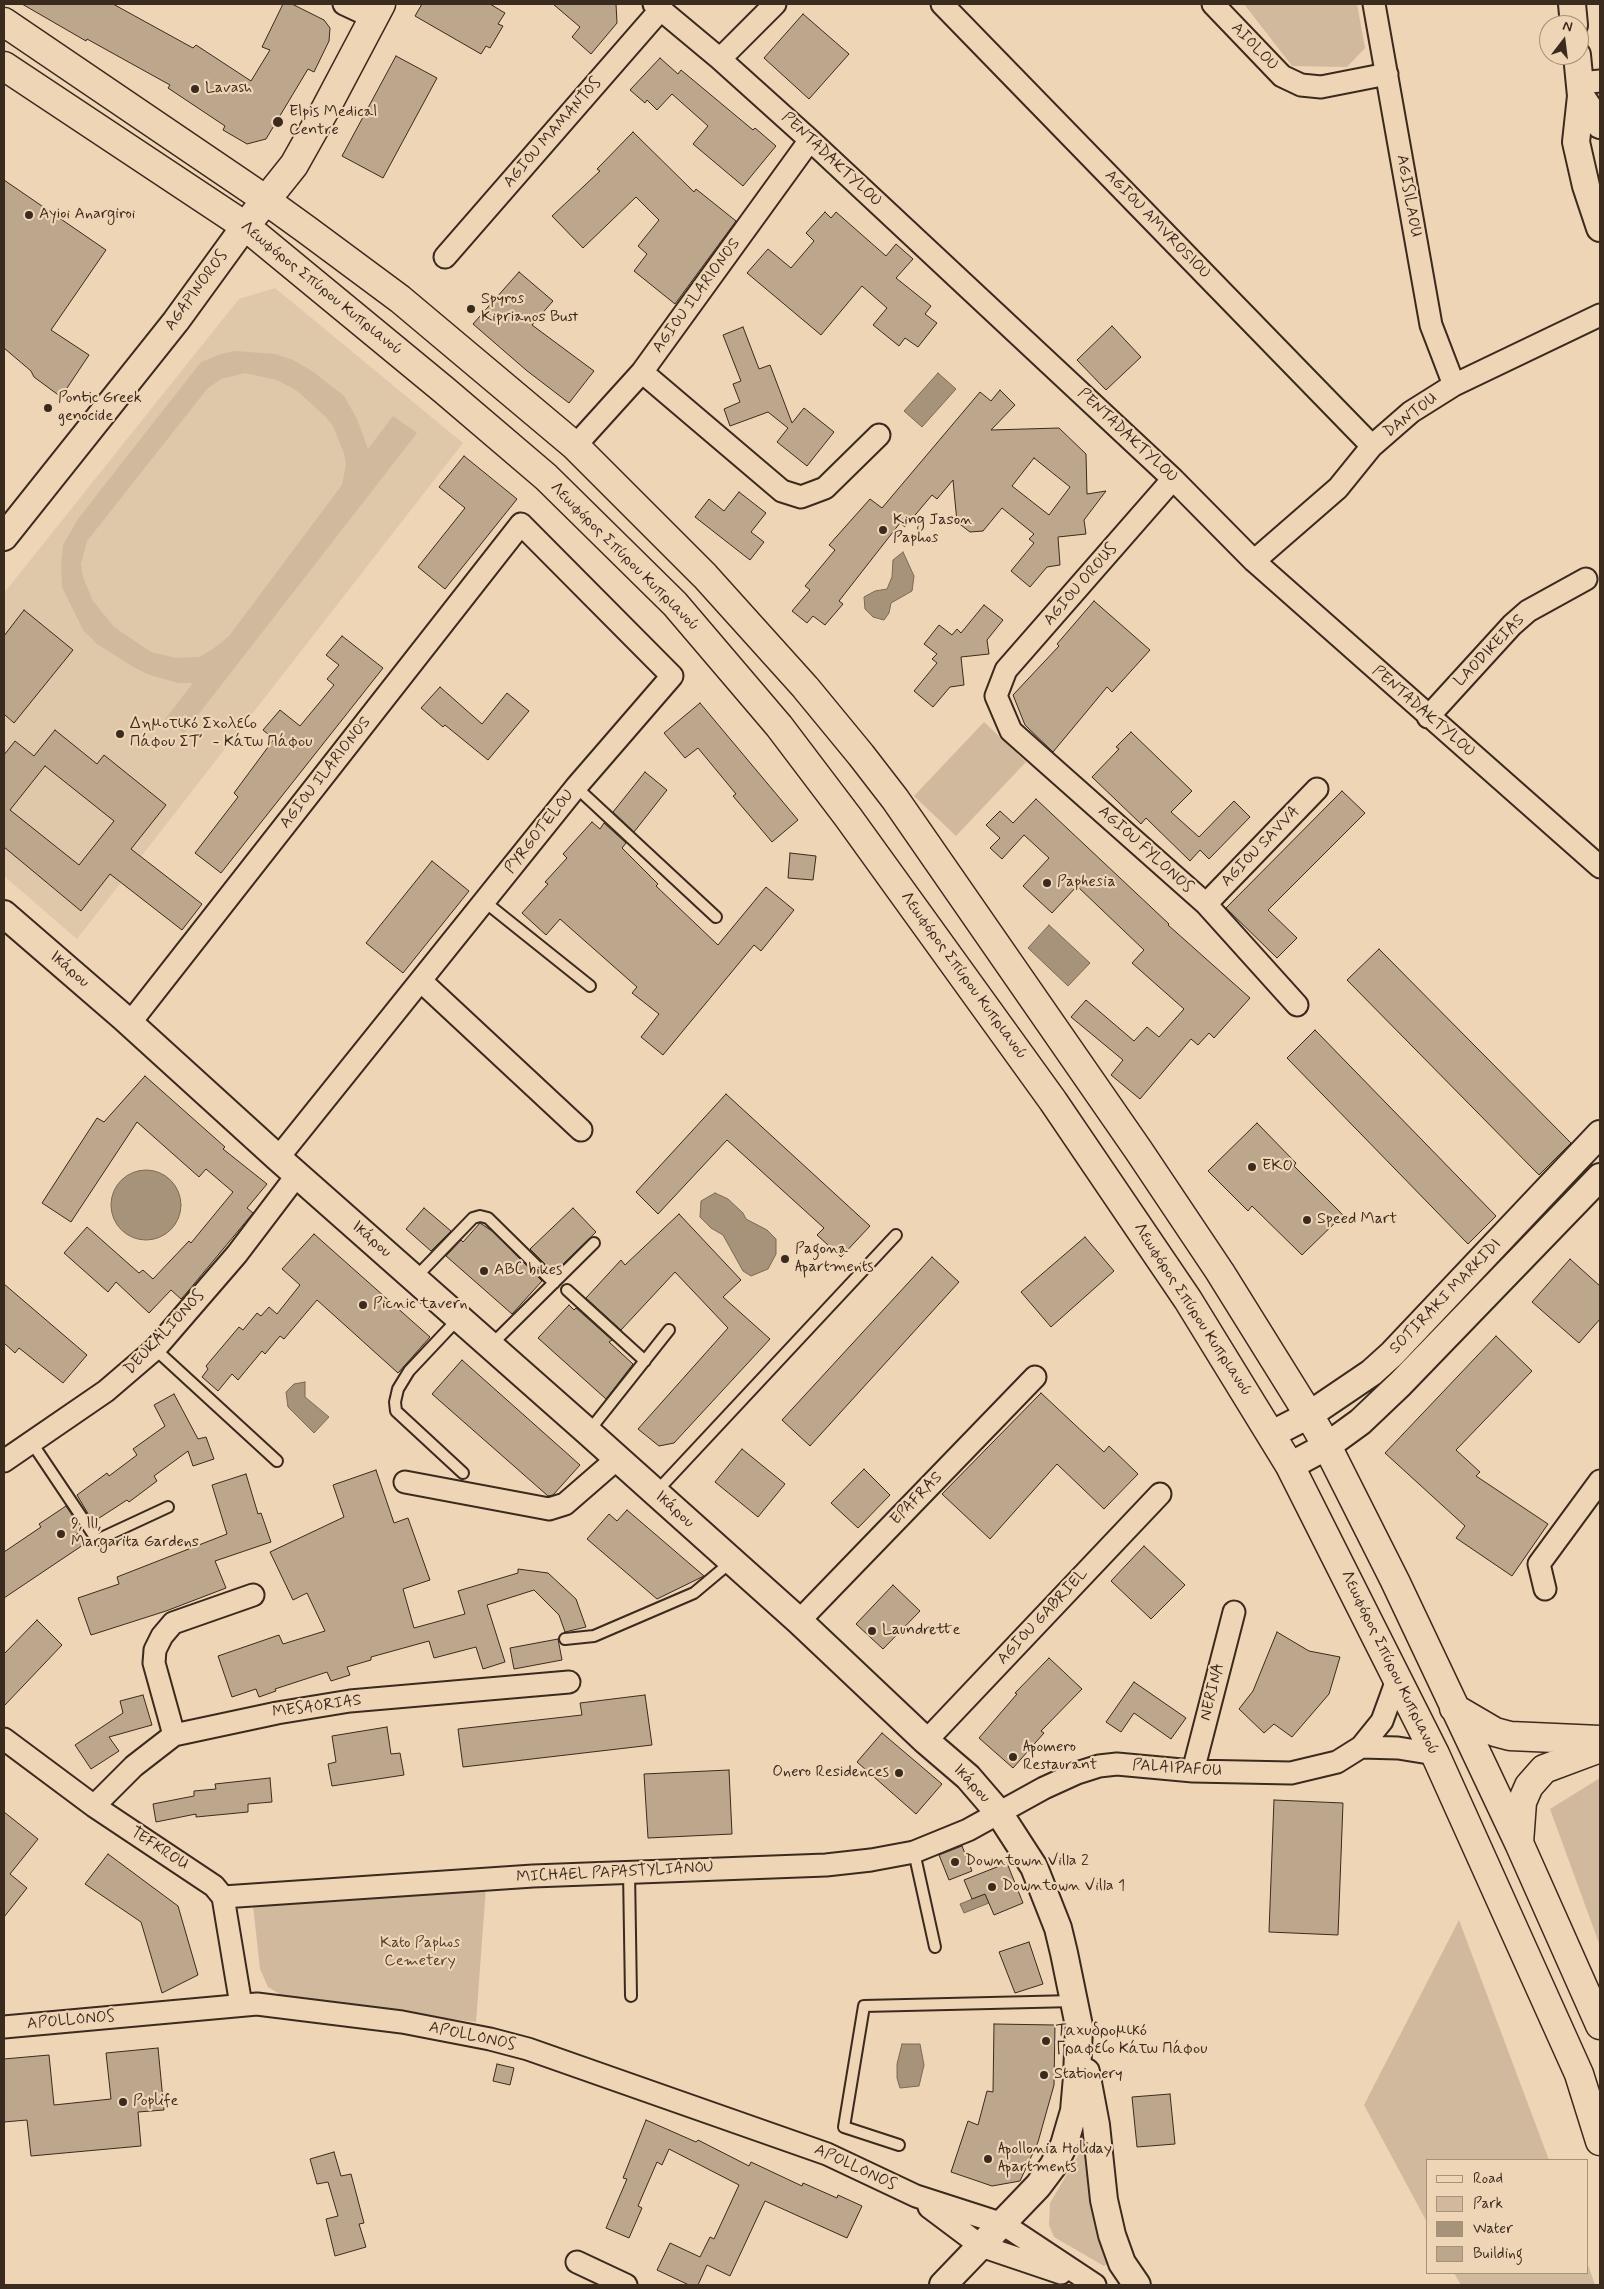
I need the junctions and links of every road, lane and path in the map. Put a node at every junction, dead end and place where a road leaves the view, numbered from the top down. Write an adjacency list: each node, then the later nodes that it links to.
1 (344, 4): 7 (street)
2 (775, 4): 9 (street)
3 (942, 4): 25 (street, AGIOU AMVROSIOU)
4 (1213, 4): 12 (street, AIOLOU)
5 (1374, 4): 12 (street, AGISILAOU)
6 (658, 7): 9 (street, PENTADAKTYLOU); 19 (street, AGIOU MAMANTOS)
7 (377, 11): 16 (main road, AGAPINOROS)
8 (4, 22): 16 (main road)
9 (720, 59): 15 (street, PENTADAKTYLOU)
10 (1580, 65): 13 (street)
11 (4, 66): 17 (main road, Λεωφόρος Σπύρου Κυπριανού)
12 (1387, 74): 22 (street, AGISILAOU)
13 (1587, 87): 14 (street); 18 (street)
14 (1600, 125)
15 (810, 140): 21 (street, AGIOU ILARIONOS); 26 (street, PENTADAKTYLOU)
16 (266, 200): 17 (main road, AGAPINOROS); 24 (main road)
17 (245, 226): 28 (street, AGAPINOROS); 62 (main road, Λεωφόρος Σπύρου Κυπριανού)
18 (1600, 228)
19 (445, 257)
20 (1600, 316): 22 (street, DANTOU)
21 (642, 372): 23 (street); 24 (street, AGIOU ILARIONOS)
22 (1454, 385): 25 (street, DANTOU)
23 (879, 435)
24 (575, 446): 60 (main road)
25 (1372, 446): 29 (street, DANTOU)
26 (1173, 479): 29 (street, PENTADAKTYLOU); 31 (street, AGIOU OROUS)
27 (521, 524): 33 (street, PYRGOTELOU); 43 (street, AGIOU ILARIONOS)
28 (4, 537)
29 (1254, 561): 32 (street, PENTADAKTYLOU)
30 (1586, 579): 32 (street, LAODIKEIAS)
31 (996, 696): 37 (street, AGIOU FYLONOS)
32 (1428, 717): 35 (street, PENTADAKTYLOU)
33 (576, 787): 36 (street, PYRGOTELOU); 39 (lane)
34 (1317, 789): 37 (street, AGIOU SAVVA)
35 (1600, 867)
36 (485, 902): 40 (street, PYRGOTELOU); 41 (lane)
37 (1206, 904): 42 (street, AGIOU FYLONOS)
38 (4, 914): 43 (street, Ικάρου)
39 (716, 916)
40 (421, 981): 44 (street); 46 (street, PYRGOTELOU)
41 (590, 986)
42 (1298, 1005)
43 (130, 1022): 46 (street, Ικάρου)
44 (580, 1130)
45 (1600, 1134): 60 (street, SOTIRAKI MARKIDI)
46 (278, 1158): 47 (street, Ικάρου)
47 (297, 1175): 51 (street, Ικάρου); 57 (street, DEUKALIONOS)
48 (1600, 1177): 64 (street, SOTIRAKI MARKIDI)
49 (896, 1234): 72 (lane)
50 (594, 1243): 52 (lane)
51 (414, 1278): 52 (lane); 54 (street, Ικάρου)
52 (554, 1283): 56 (lane)
53 (567, 1290): 58 (lane)
54 (459, 1318): 56 (street, Ικάρου); 69 (lane)
55 (669, 1330): 58 (lane)
56 (490, 1346): 61 (street, Ικάρου)
57 (154, 1348): 63 (street, DEUKALIONOS); 67 (lane)
58 (645, 1361): 61 (lane)
59 (1035, 1377): 79 (street, EPAFRAS)
60 (1309, 1415): 62 (street, SOTIRAKI MARKIDI); 64 (main road)
61 (588, 1432): 65 (street, Ικάρου)
62 (1272, 1434): 68 (main road, Λεωφόρος Σπύρου Κυπριανού)
63 (32, 1443): 66 (street, DEUKALIONOS); 74 (lane)
64 (1327, 1446): 68 (street, SOTIRAKI MARKIDI); 83 (main road)
65 (618, 1458): 71 (street); 72 (street, Ικάρου)
66 (4, 1461)
67 (277, 1461)
68 (1290, 1466): 81 (main road, Λεωφόρος Σπύρου Κυπριανού)
69 (463, 1473)
70 (1600, 1481): 76 (street)
71 (405, 1482)
72 (655, 1493): 75 (street, Ικάρου)
73 (1160, 1494): 86 (street, AGIOU GABRIEL)
74 (168, 1507)
75 (731, 1562): 79 (street, Ικάρου); 80 (lane)
76 (1545, 1589)
77 (253, 1595): 84 (street)
78 (1234, 1612): 91 (street, NERINA)
79 (799, 1622): 86 (street, Ικάρου)
80 (565, 1639)
81 (1398, 1678): 88 (street); 90 (main road, Λεωφόρος Σπύρου Κυπριανού)
82 (569, 1682): 84 (street, MESAORIAS)
83 (1454, 1708): 85 (main road); 94 (main road)
84 (174, 1735): 92 (street, MESAORIAS)
85 (1600, 1740)
86 (926, 1741): 93 (street, Ικάρου)
87 (7, 1748): 92 (street, TEFKROU)
88 (1362, 1748): 90 (street); 91 (street, PALAIPAFOU)
89 (1600, 1748): 94 (main road)
90 (1435, 1754): 105 (main road, Λεωφόρος Σπύρου Κυπριανού)
91 (1193, 1771): 93 (street, PALAIPAFOU)
92 (94, 1806): 97 (street, TEFKROU)
93 (999, 1813): 95 (street, MICHAEL PAPASTYLIANOU); 100 (street, Ικάρου)
94 (1519, 1843): 102 (main road)
95 (914, 1852): 96 (street, MICHAEL PAPASTYLIANOU); 98 (lane)
96 (629, 1870): 97 (street, MICHAEL PAPASTYLIANOU); 99 (lane)
97 (223, 1896): 101 (street)
98 (935, 1947)
99 (631, 1996)
100 (1075, 2001): 104 (street, Ικάρου); 106 (lane)
101 (241, 2005): 103 (street, APOLLONOS); 107 (street, APOLLONOS)
102 (1600, 2025)
103 (4, 2027)
104 (1079, 2037): 108 (street, Ικάρου); 114 (street)
105 (1600, 2141)
106 (899, 2145)
107 (916, 2196): 108 (street, APOLLONOS); 109 (street, APOLLONOS)
108 (1003, 2224): 109 (street, Ικάρου); 111 (street, APOLLONOS)
109 (982, 2246): 111 (street, APOLLONOS); 113 (street, Ικάρου)
110 (577, 2262): 112 (street)
111 (1091, 2283)
112 (626, 2285)
113 (943, 2285)
114 (1137, 2285)

